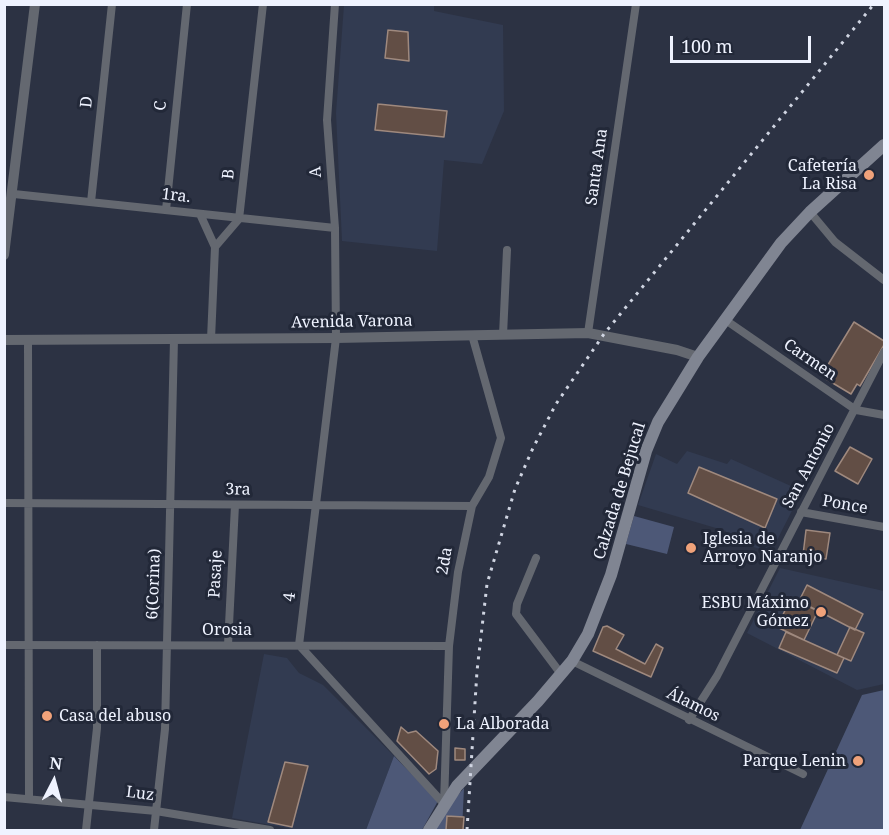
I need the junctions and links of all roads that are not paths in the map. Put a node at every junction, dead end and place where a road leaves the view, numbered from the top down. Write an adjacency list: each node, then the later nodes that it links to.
1 (35, 4): 8 (street)
2 (112, 4): 9 (street, D)
3 (187, 4): 10 (street, C)
4 (263, 4): 13 (street, B)
5 (335, 4): 14 (street, A)
6 (636, 4): 20 (street, Santa Ana)
7 (885, 145): 11 (main road, Calzada de Bejucal)
8 (14, 194): 9 (street, 1ra.); 17 (street)
9 (91, 202): 10 (street, 1ra.)
10 (166, 210): 12 (street, 1ra.)
11 (810, 212): 18 (street); 19 (main road, Calzada de Bejucal)
12 (200, 214): 13 (street, 1ra.); 15 (street)
13 (239, 219): 14 (street, 1ra.); 15 (street)
14 (336, 228): 23 (street, A)
15 (215, 248): 26 (street)
16 (507, 250): 21 (street)
17 (4, 255)
18 (885, 280)
19 (724, 319): 29 (main road, Calzada de Bejucal); 30 (street, Carmen)
20 (588, 333): 21 (street, Avenida Varona); 29 (street, Avenida Varona)
21 (503, 334): 22 (street, Avenida Varona)
22 (472, 335): 23 (street, Avenida Varona); 37 (street, 2da)
23 (336, 338): 26 (street, Avenida Varona); 36 (street, 4)
24 (28, 339): 25 (street, Avenida Varona); 27 (street, Avenida Varona); 33 (street)
25 (174, 339): 26 (street, Avenida Varona); 34 (street, 6(Corina))
26 (211, 339)
27 (4, 340)
28 (885, 352): 30 (street, San Antonio)
29 (698, 357): 48 (main road, Calzada de Bejucal)
30 (856, 410): 31 (street, Carmen); 38 (street, San Antonio)
31 (885, 415)
32 (4, 503): 33 (street, 3ra)
33 (28, 504): 34 (street, 3ra); 42 (street)
34 (172, 504): 35 (street, 3ra); 44 (street, 6(Corina))
35 (235, 505): 36 (street, 3ra); 45 (street, Pasaje)
36 (316, 506): 37 (street, 3ra); 46 (street, 4)
37 (472, 506): 47 (street, 2da)
38 (801, 512): 39 (street, Ponce); 50 (street, San Antonio)
39 (885, 527)
40 (536, 558): 49 (street)
41 (4, 645): 42 (street, Orosia)
42 (28, 645): 43 (street, Orosia); 53 (street)
43 (97, 645): 44 (street, Orosia); 54 (street)
44 (167, 645): 45 (street, Orosia); 56 (street, 6(Corina))
45 (228, 645): 46 (street, Orosia)
46 (299, 645): 47 (street, Orosia); 55 (street)
47 (449, 646): 55 (street, 2da)
48 (572, 661): 49 (main road, Calzada de Bejucal); 50 (street, Álamos)
49 (561, 674): 55 (main road, Calzada de Bejucal)
50 (689, 720): 51 (street, Álamos)
51 (803, 774)
52 (4, 797): 53 (street, Luz)
53 (29, 797): 54 (street, Luz)
54 (89, 804): 56 (street, Luz); 57 (street)
55 (444, 804): 60 (main road, Calzada de Bejucal)
56 (156, 811): 58 (street, 6(Corina)); 59 (street, Luz)
57 (86, 831)
58 (154, 831)
59 (270, 831)
60 (429, 831)

